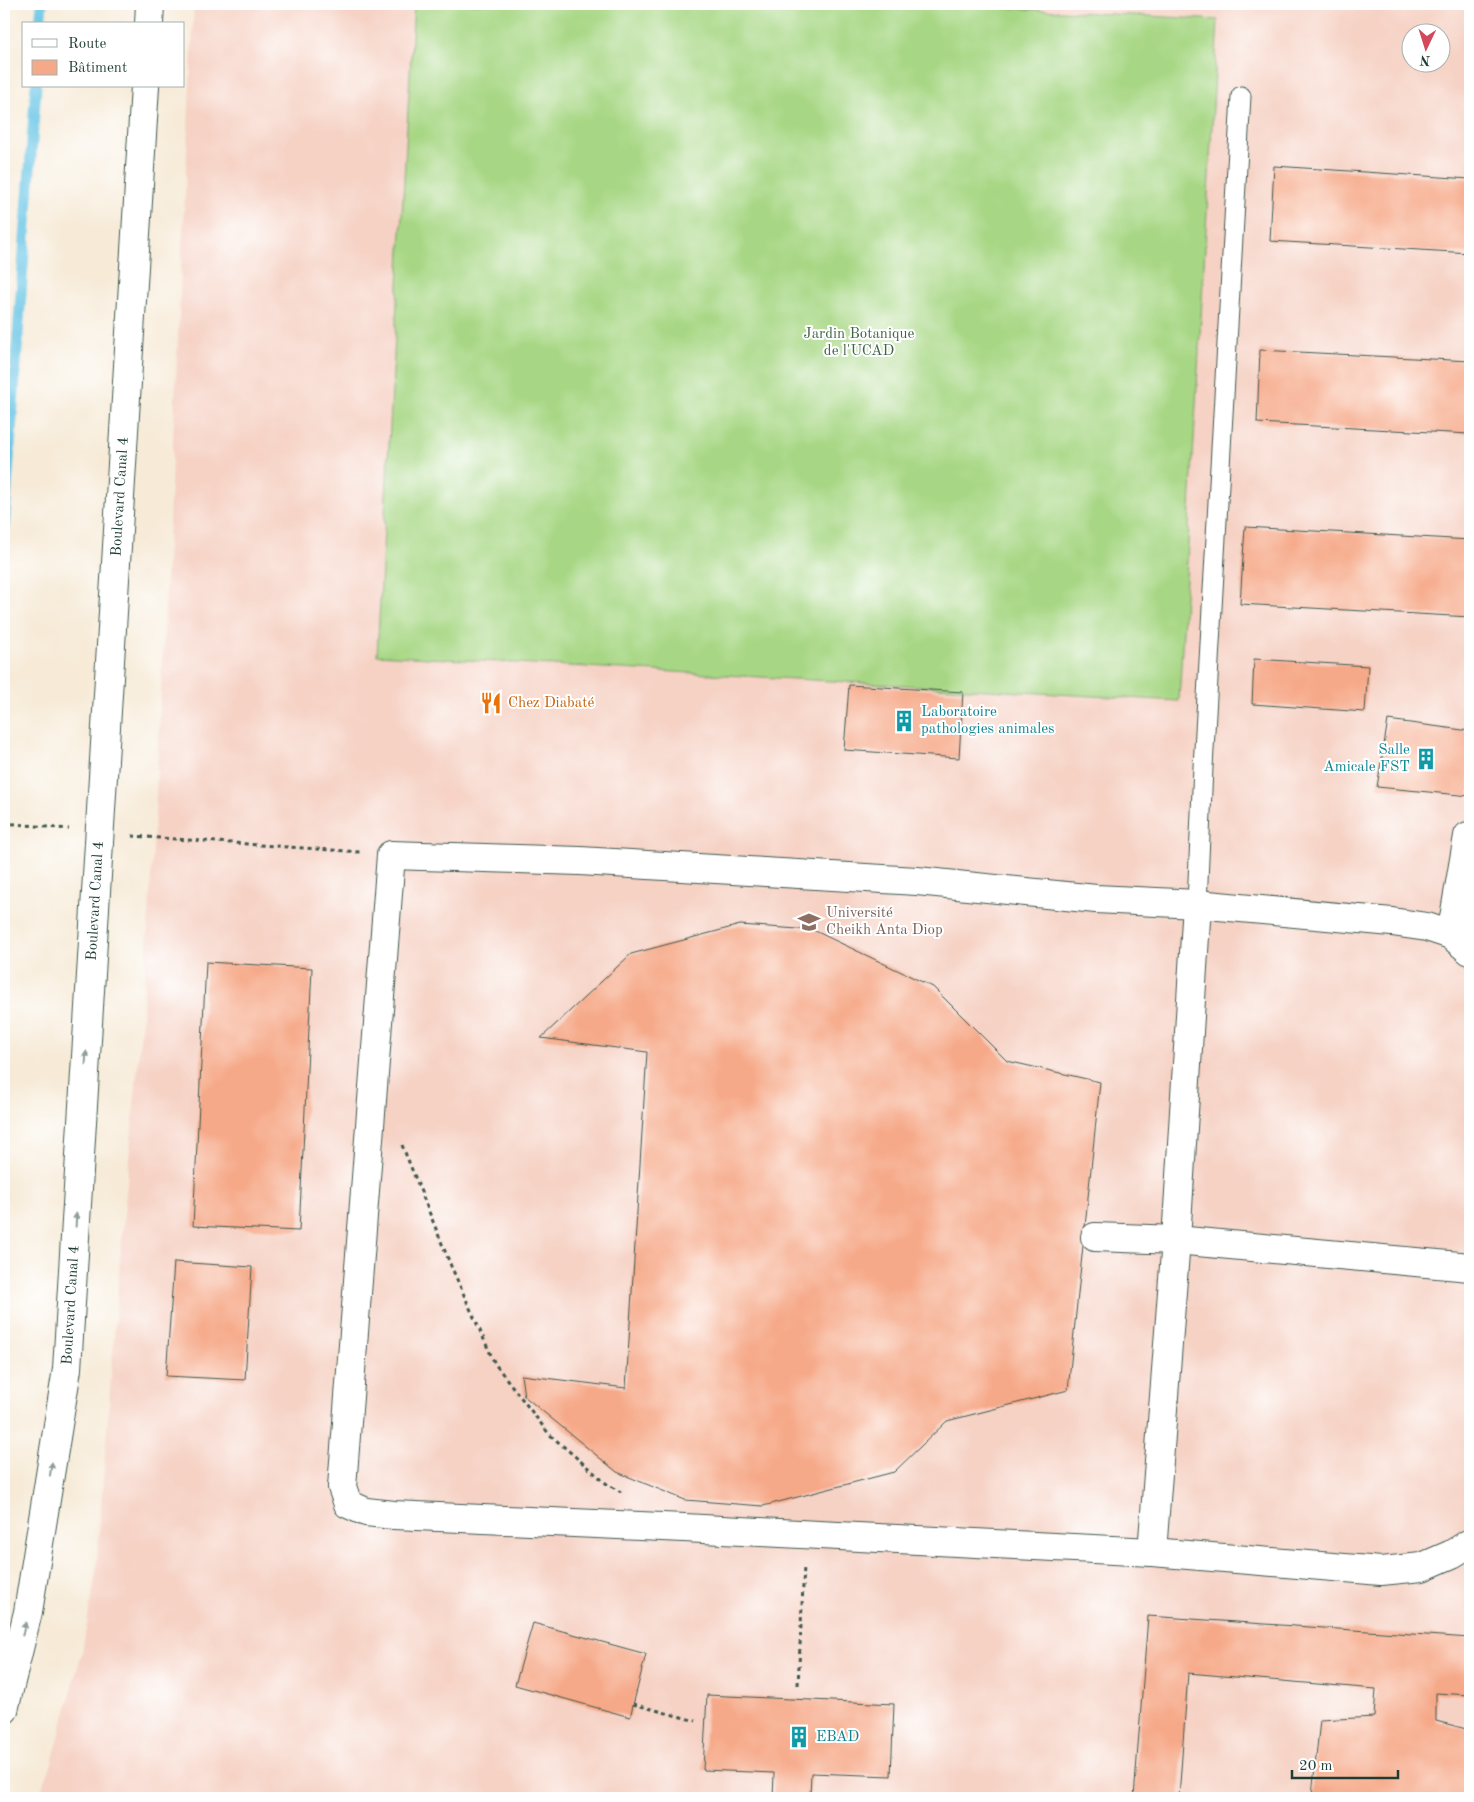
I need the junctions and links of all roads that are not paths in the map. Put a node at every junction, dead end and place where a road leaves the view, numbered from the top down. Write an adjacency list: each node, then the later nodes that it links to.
1 (150, 4): 2 (street)
2 (149, 22)
3 (145, 88): 13 (street, Boulevard Canal 4, one-way to 3)
4 (1241, 96): 6 (lane)
5 (1468, 836): 7 (street)
6 (1197, 904): 7 (street); 9 (street); 12 (street)
7 (1464, 940)
8 (1095, 1237): 9 (street)
9 (1176, 1240): 10 (street); 12 (street)
10 (1470, 1267)
11 (1470, 1543): 12 (street)
12 (1152, 1552)
13 (4, 1710)

